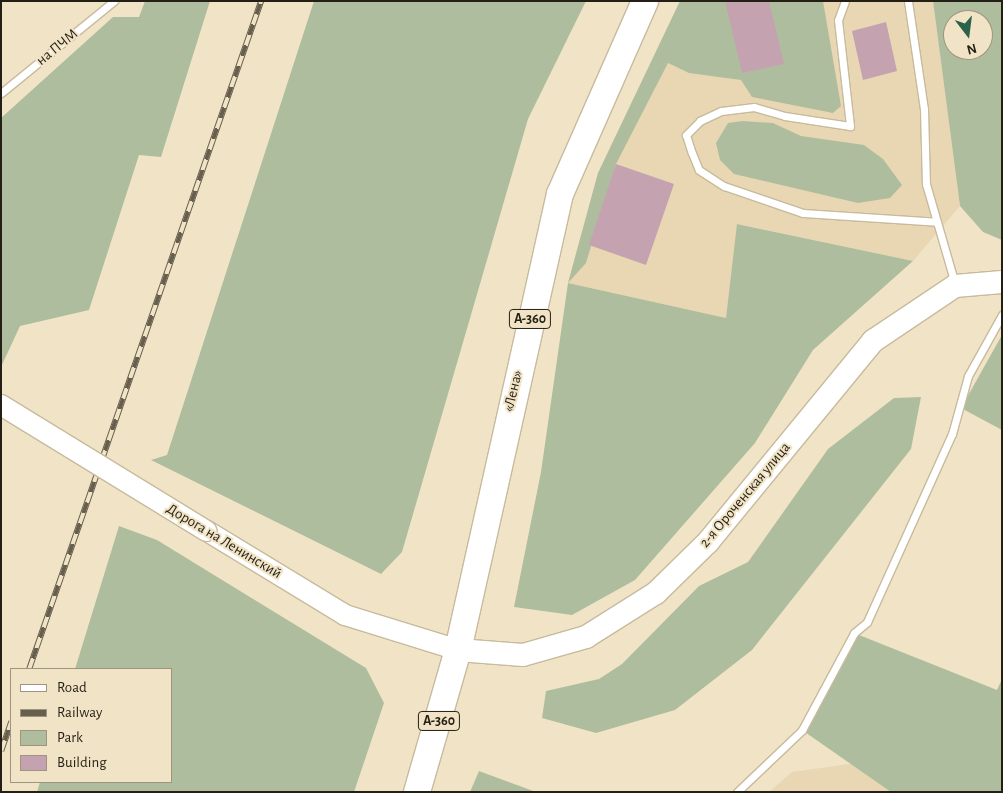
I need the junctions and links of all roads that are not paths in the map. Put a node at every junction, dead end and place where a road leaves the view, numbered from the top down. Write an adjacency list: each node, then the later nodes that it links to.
1 (114, 1): 5 (lane, на ПЧМ)
2 (645, 1): 11 (highway, «Лена» / А-360)
3 (845, 1): 6 (lane)
4 (908, 1): 6 (lane)
5 (1, 93)
6 (937, 222): 8 (lane)
7 (1002, 282): 8 (main road, 2-я Ороченская улица)
8 (955, 286): 11 (main road, 2-я Ороченская улица)
9 (1002, 315): 13 (lane)
10 (1, 405): 11 (street, Дорога на Ленинский, bridge)
11 (458, 650): 12 (highway, «Лена» / А-360)
12 (417, 792)
13 (737, 792)

